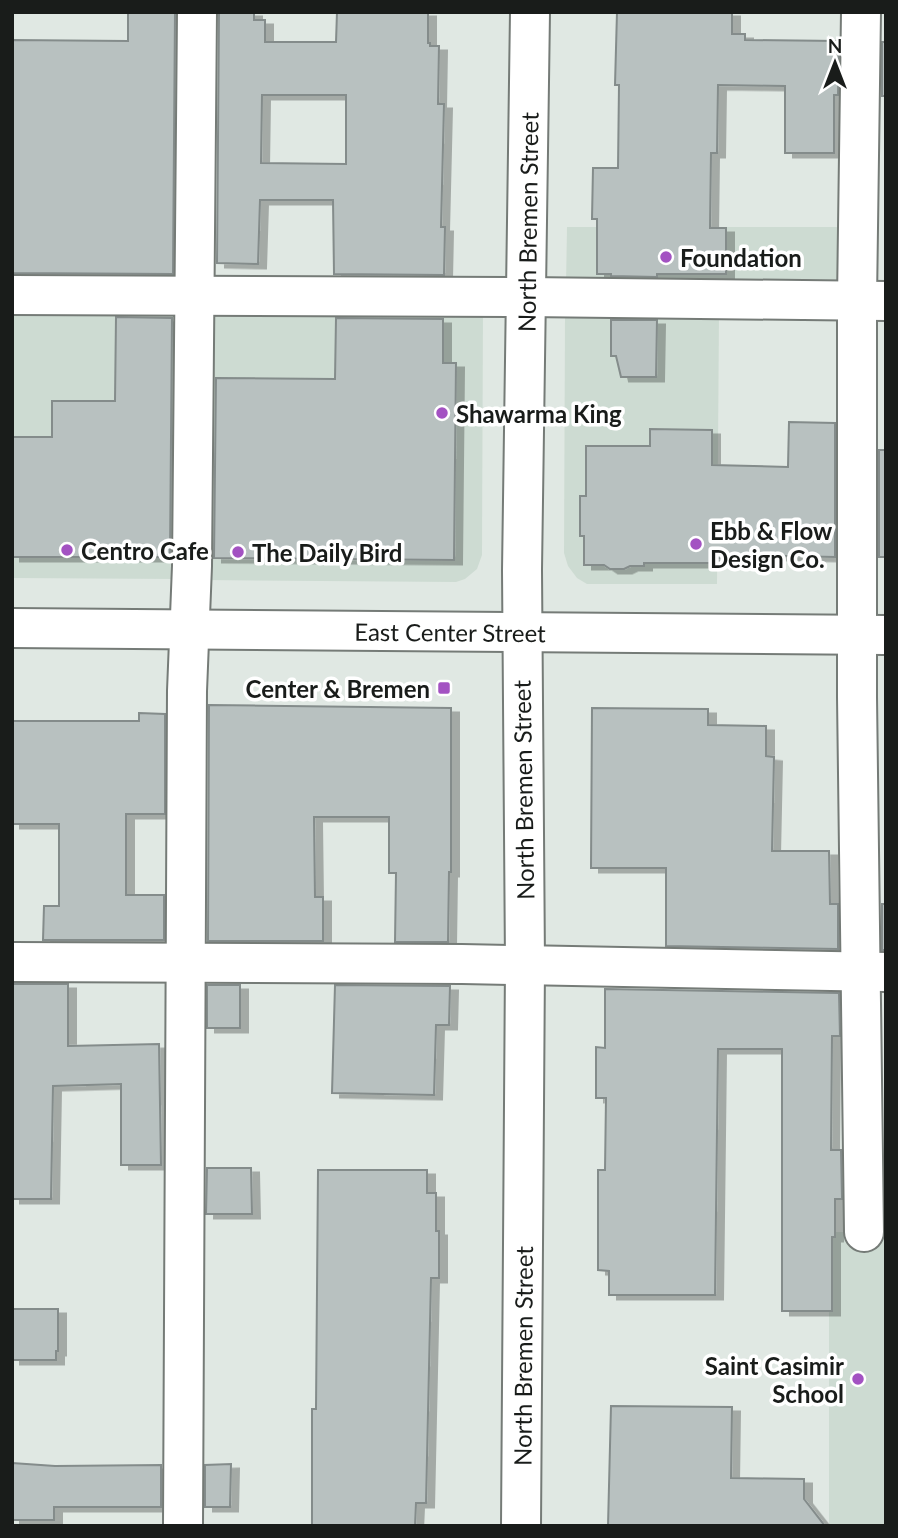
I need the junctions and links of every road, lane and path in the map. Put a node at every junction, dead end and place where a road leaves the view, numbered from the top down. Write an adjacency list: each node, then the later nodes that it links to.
1 (197, 12): 5 (street)
2 (530, 12): 6 (street, North Bremen Street)
3 (861, 12): 7 (street)
4 (12, 296): 5 (street)
5 (193, 296): 6 (street); 9 (street)
6 (527, 297): 7 (street); 10 (street, North Bremen Street)
7 (872, 301): 11 (street)
8 (12, 628): 9 (street, East Center Street)
9 (191, 629): 10 (street, East Center Street); 12 (street)
10 (522, 632): 11 (street, East Center Street); 14 (street, North Bremen Street)
11 (871, 635): 15 (street)
12 (187, 961): 13 (street); 14 (street); 17 (street)
13 (12, 962)
14 (525, 964): 15 (street); 18 (street, North Bremen Street)
15 (873, 972): 16 (street)
16 (864, 1232)
17 (183, 1526)
18 (522, 1526)

